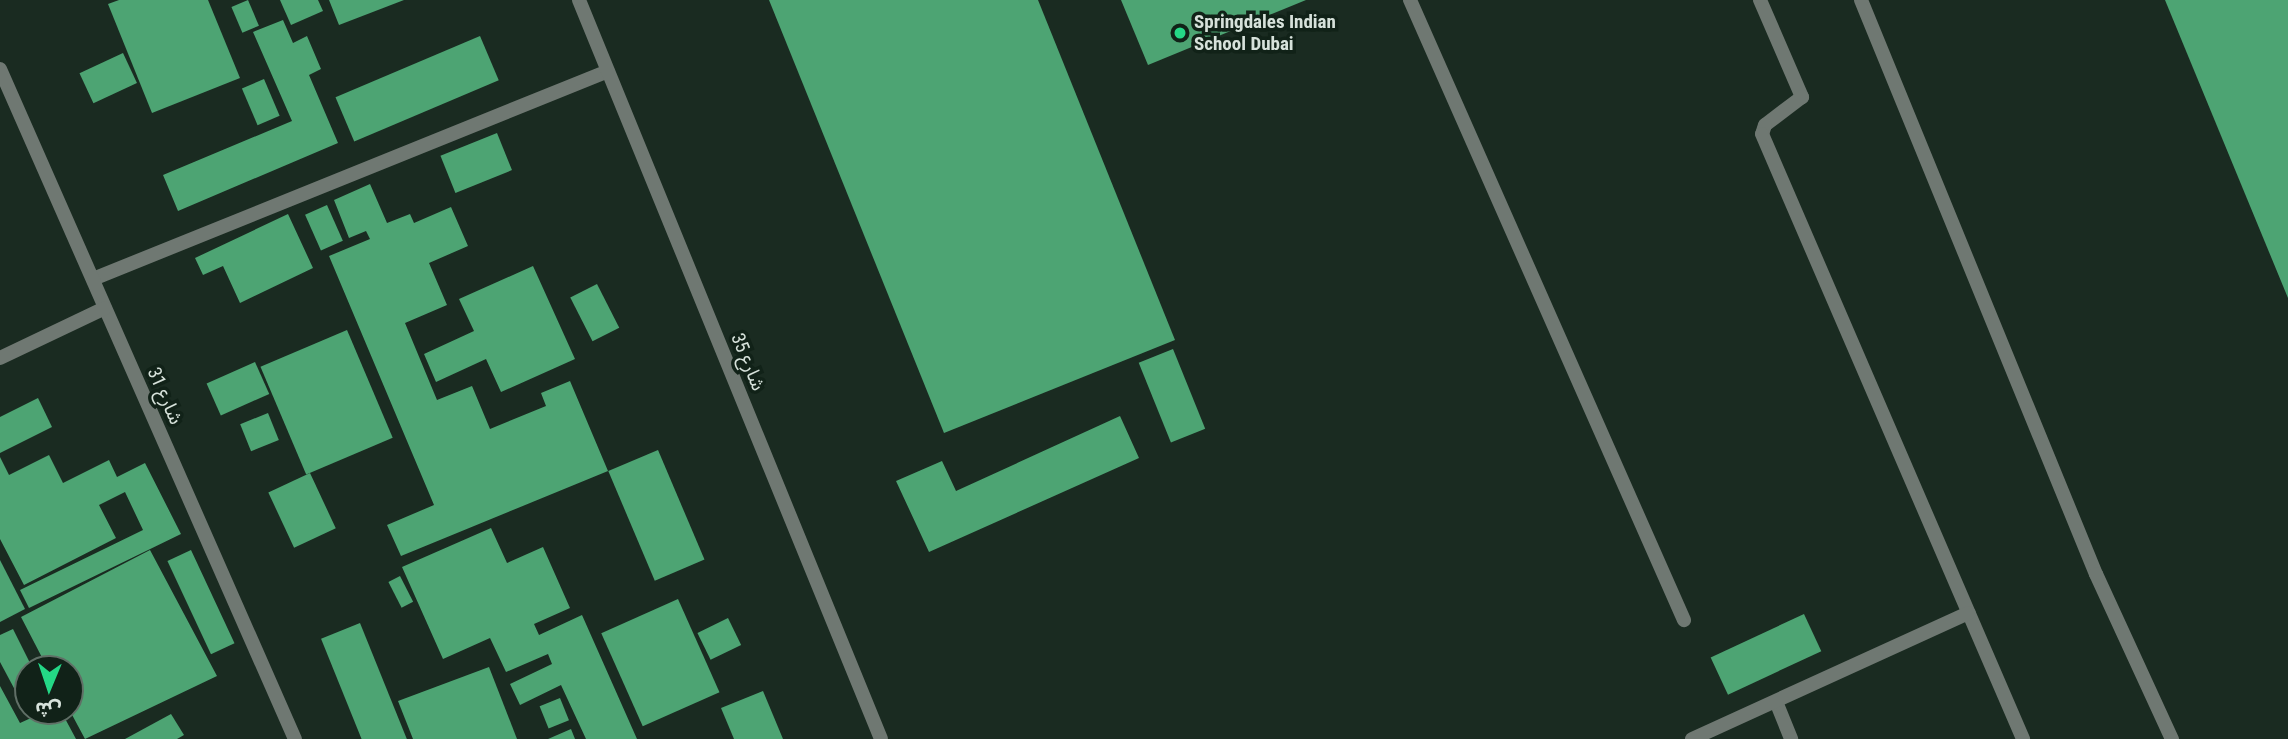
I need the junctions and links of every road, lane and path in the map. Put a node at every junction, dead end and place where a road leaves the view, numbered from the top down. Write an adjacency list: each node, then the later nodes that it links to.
1 (579, 0): 6 (street, شارع 35)
2 (1410, 0): 11 (street)
3 (1760, 0): 10 (street)
4 (1861, 0): 18 (street)
5 (0, 69): 7 (street, شارع 31)
6 (608, 71): 7 (street); 14 (street, شارع 35)
7 (93, 279): 8 (street, شارع 31)
8 (106, 308): 9 (street); 13 (street, شارع 31)
9 (0, 358)
10 (1969, 613): 12 (street); 17 (street)
11 (1684, 620)
12 (1777, 704): 15 (street); 16 (street)
13 (295, 739)
14 (881, 739)
15 (1692, 739)
16 (1791, 739)
17 (2024, 739)
18 (2172, 739)

